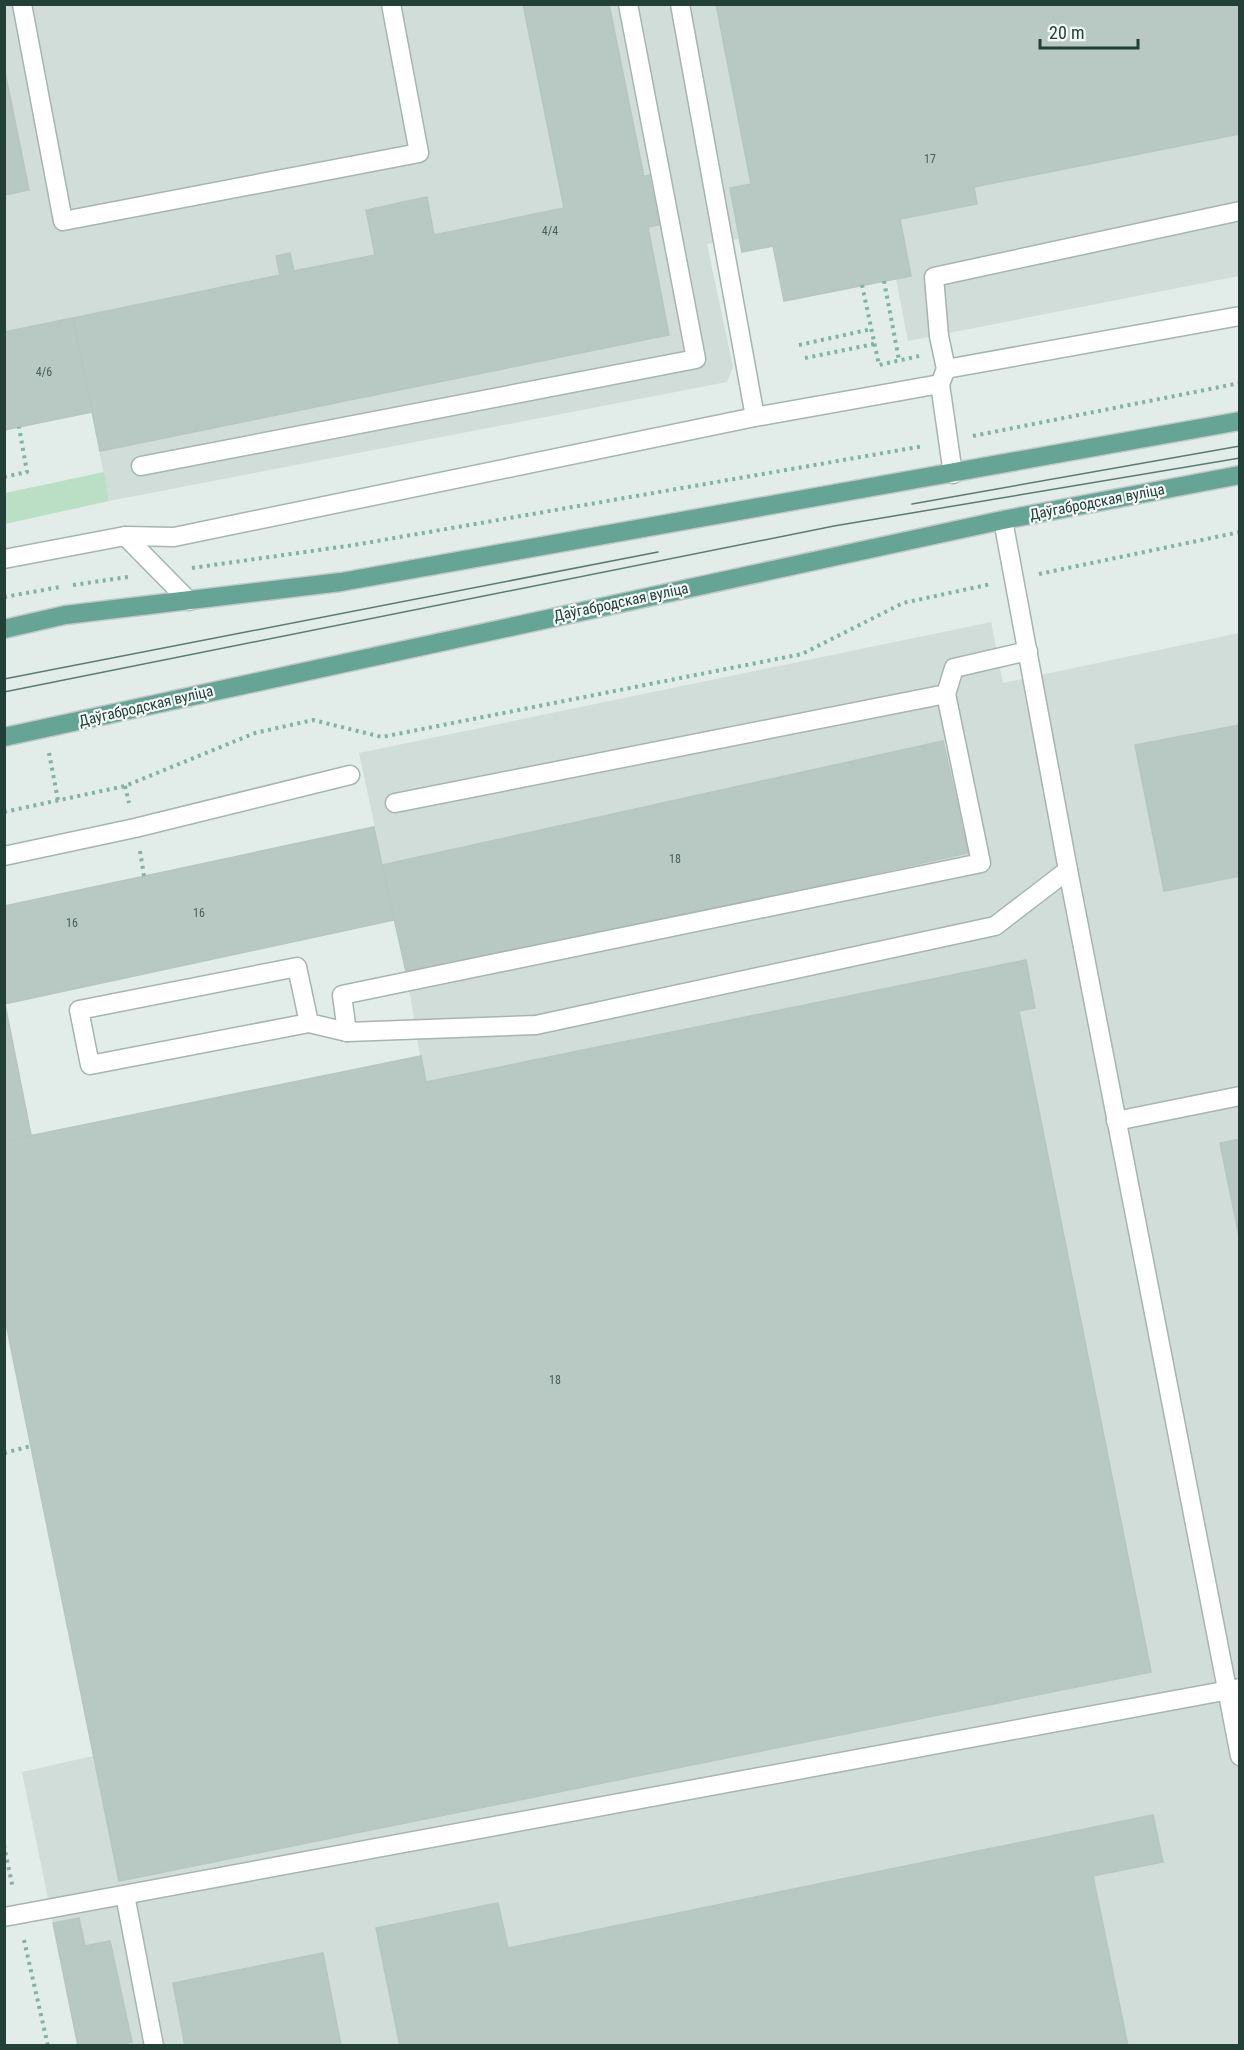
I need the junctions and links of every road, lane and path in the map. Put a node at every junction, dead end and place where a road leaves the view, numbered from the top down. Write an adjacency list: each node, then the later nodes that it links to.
1 (22, 4): 2 (lane)
2 (391, 4)
3 (628, 4): 21 (lane)
4 (680, 4): 17 (lane)
5 (1239, 211): 15 (lane)
6 (884, 281): 13 (path)
7 (862, 285): 9 (path)
8 (1239, 316): 15 (lane)
9 (872, 330): 10 (path); 11 (path)
10 (874, 344): 12 (path); 14 (path)
11 (799, 345)
12 (805, 358)
13 (899, 360)
14 (879, 365)
15 (943, 376): 17 (lane); 20 (lane)
16 (1239, 383): 20 (path)
17 (755, 417): 27 (lane)
18 (1239, 421): 22 (main road)
19 (19, 427): 24 (path)
20 (948, 441): 22 (lane); 29 (path)
21 (141, 466)
22 (953, 474): 32 (main road)
23 (1239, 475): 25 (main road, Даўгабродская вуліца)
24 (4, 477)
25 (1003, 520): 30 (lane); 36 (main road, Даўгабродская вуліца)
26 (1239, 532): 30 (path)
27 (126, 536): 28 (lane); 29 (lane)
28 (4, 559)
29 (161, 573): 31 (path); 32 (lane)
30 (1015, 579): 34 (lane); 39 (path)
31 (4, 597)
32 (189, 601): 33 (main road)
33 (4, 629)
34 (1028, 651): 35 (lane); 43 (lane)
35 (946, 694): 40 (lane); 45 (lane)
36 (45, 729): 37 (main road, Даўгабродская вуліца); 39 (path)
37 (4, 737)
38 (350, 775): 42 (lane)
39 (58, 800): 41 (path)
40 (395, 803)
41 (4, 813)
42 (4, 856)
43 (1068, 870): 45 (lane); 47 (lane)
44 (309, 1023): 44 (lane); 45 (lane)
45 (347, 1032)
46 (1239, 1096): 47 (lane)
47 (1116, 1121): 50 (lane)
48 (31, 1446): 49 (path)
49 (4, 1453)
50 (1233, 1689): 51 (lane); 53 (lane)
51 (1239, 1756)
52 (4, 1845): 54 (path)
53 (125, 1895): 54 (lane); 56 (lane)
54 (12, 1916): 55 (path)
55 (48, 2046)
56 (154, 2046)

